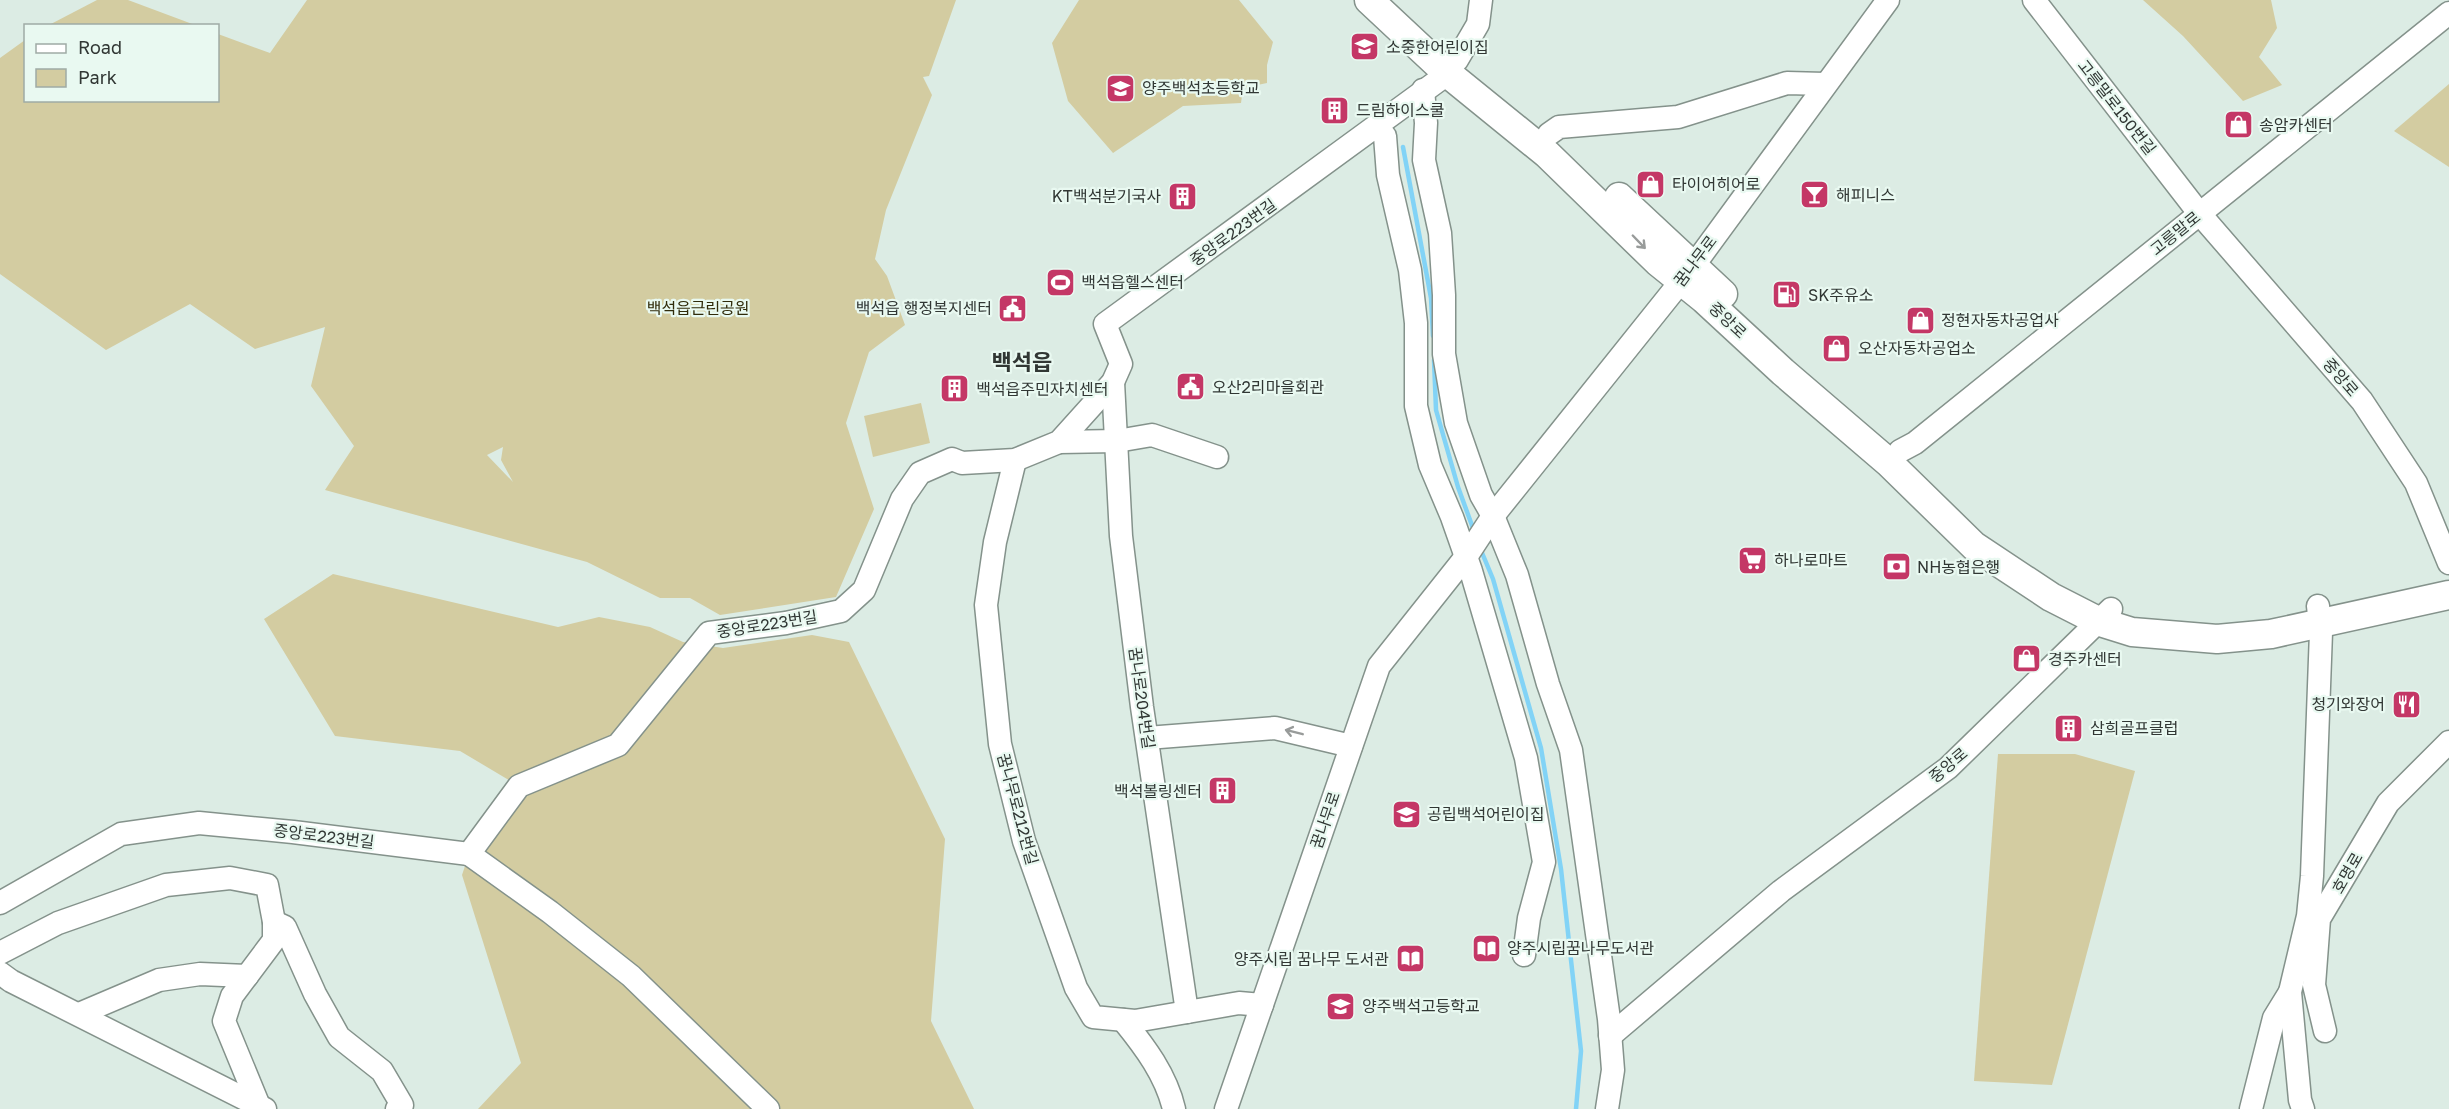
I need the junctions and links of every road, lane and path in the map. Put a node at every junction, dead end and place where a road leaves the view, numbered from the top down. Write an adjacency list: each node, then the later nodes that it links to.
1 (1369, 0): 5 (main road, 중앙로)
2 (1481, 0): 7 (street)
3 (1888, 0): 8 (street, 꿈나무로)
4 (2034, 0): 12 (street, 고릉말로150번길)
5 (1396, 9): 7 (main road, 중앙로)
6 (2449, 13): 12 (street, 고릉말로)
7 (1452, 66): 9 (street); 11 (main road, 중앙로); 13 (main road, 중앙로, one-way to 13)
8 (1825, 84): 11 (street); 13 (street, 꿈나무로)
9 (1419, 94): 10 (street); 20 (street)
10 (1385, 121): 14 (street, 중앙로223번길); 21 (street)
11 (1549, 134): 13 (main road, 중앙로)
12 (2199, 213): 17 (street, 고릉말로); 22 (street, 중앙로)
13 (1687, 273): 17 (main road, 중앙로); 20 (street, 꿈나무로); 25 (main road, 중앙로)
14 (1113, 382): 15 (street, 꿈나로204번길); 16 (street, 중앙로223번길)
15 (1117, 441): 16 (street); 18 (street); 27 (street, 꿈나로204번길)
16 (1059, 442): 19 (street, 중앙로223번길)
17 (1900, 451): 25 (main road, 중앙로)
18 (1217, 457)
19 (1015, 460): 30 (street, 중앙로223번길); 41 (street, 꿈나무로212번길)
20 (1493, 516): 21 (street, 꿈나무로); 43 (street)
21 (1466, 556): 29 (street, 꿈나무로); 34 (street)
22 (2449, 563)
23 (2449, 581): 26 (main road, 중앙로)
24 (2449, 595): 26 (main road, 중앙로)
25 (2105, 615): 26 (main road, 중앙로); 43 (street, 중앙로)
26 (2319, 615): 37 (street)
27 (1147, 738): 29 (street, one-way to 27); 39 (street, 꿈나로204번길)
28 (2449, 742): 42 (street, 호명로)
29 (1351, 746): 38 (street, 꿈나무로)
30 (469, 854): 31 (street, 중앙로223번길); 46 (street)
31 (0, 903)
32 (274, 922): 33 (street); 36 (street); 45 (street)
33 (0, 953)
34 (1524, 955)
35 (0, 973): 40 (street)
36 (247, 975): 40 (street); 44 (street)
37 (2290, 992): 50 (street); 51 (street)
38 (1262, 1005): 39 (street); 48 (street, 꿈나무로)
39 (1187, 1012): 41 (street)
40 (79, 1014): 44 (street)
41 (1123, 1020): 47 (street)
42 (2325, 1031)
43 (1610, 1036): 49 (street)
44 (262, 1107)
45 (397, 1109)
46 (768, 1109)
47 (1174, 1109)
48 (1226, 1109)
49 (1607, 1109)
50 (2251, 1109)
51 (2303, 1109)

